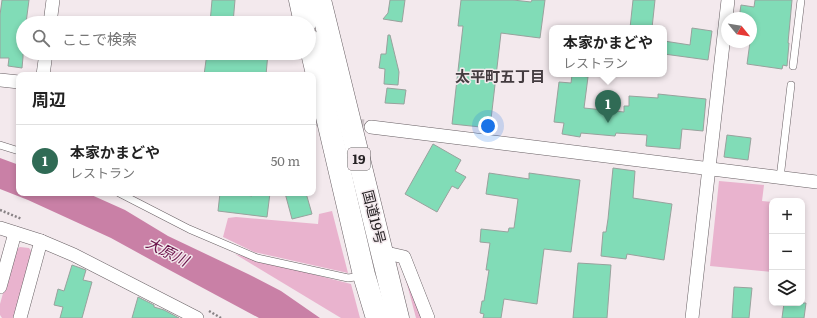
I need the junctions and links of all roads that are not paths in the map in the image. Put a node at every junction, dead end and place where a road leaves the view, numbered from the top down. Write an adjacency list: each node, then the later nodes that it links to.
1 (53, 0): 6 (street)
2 (300, 0): 7 (highway)
3 (320, 0): 25 (highway, 国道19号 / 19)
4 (728, 0): 18 (street)
5 (801, 0): 10 (lane)
6 (51, 16)
7 (303, 16)
8 (45, 60): 11 (street)
9 (314, 60): 26 (highway, 国道19号 / 19)
10 (793, 66)
11 (43, 72)
12 (0, 80): 13 (street)
13 (16, 82)
14 (791, 85): 19 (lane)
15 (371, 127): 18 (street)
16 (0, 145): 17 (lane)
17 (16, 150)
18 (709, 169): 19 (street); 33 (street)
19 (780, 178): 20 (street)
20 (817, 182)
21 (125, 196): 26 (lane)
22 (0, 228): 23 (street)
23 (16, 233): 24 (street); 27 (street)
24 (41, 241): 28 (street); 29 (street)
25 (382, 252): 31 (highway, 国道19号 / 19); 32 (street)
26 (364, 275): 30 (highway, 国道19号 / 19)
27 (0, 287)
28 (20, 318)
29 (196, 318)
30 (377, 318)
31 (398, 318)
32 (428, 318)
33 (692, 318)

